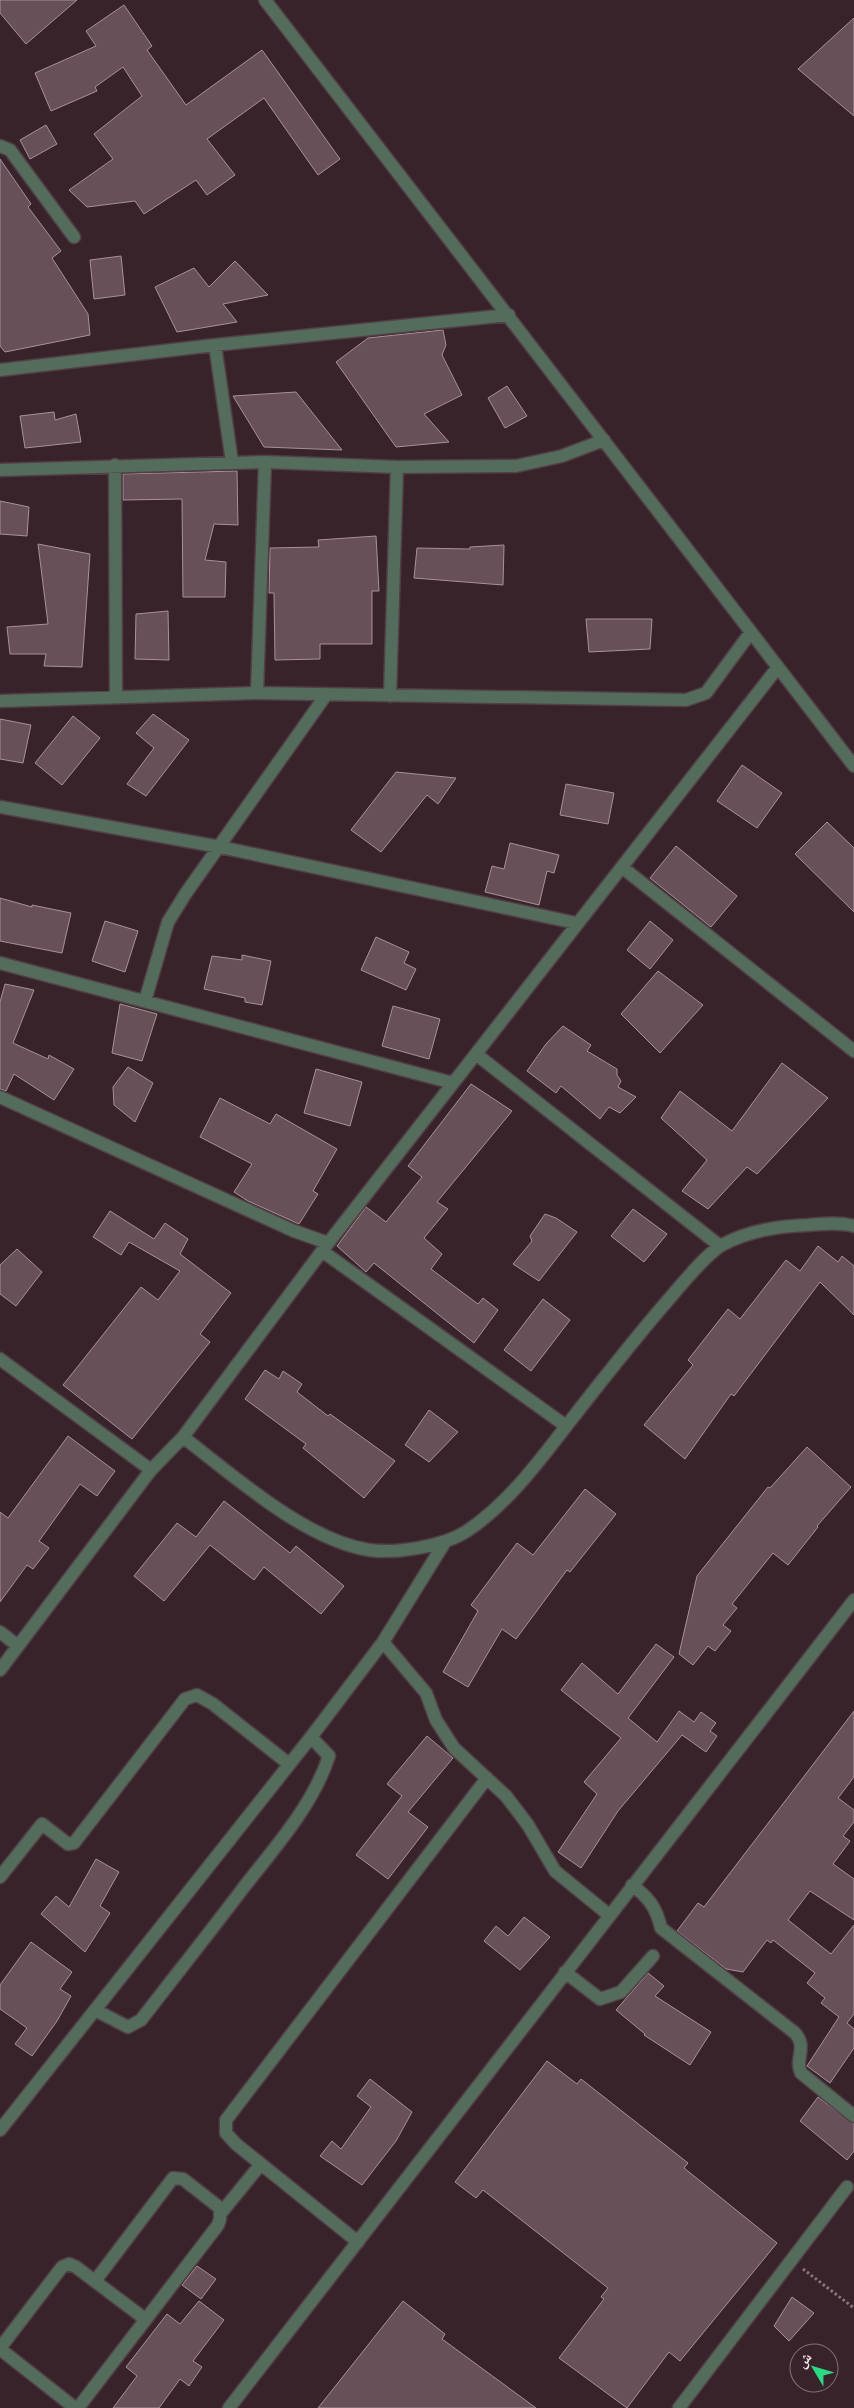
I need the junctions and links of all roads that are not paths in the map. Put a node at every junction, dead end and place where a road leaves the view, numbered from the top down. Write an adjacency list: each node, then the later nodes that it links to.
1 (265, 0): 4 (street)
2 (0, 146): 3 (street)
3 (74, 237)
4 (509, 315): 5 (street); 7 (street)
5 (215, 345): 6 (street); 8 (street)
6 (0, 370)
7 (604, 440): 11 (street); 13 (street)
8 (232, 462): 9 (street); 10 (street)
9 (265, 462): 11 (street); 15 (street)
10 (115, 465): 12 (street); 17 (street)
11 (397, 467): 18 (street)
12 (0, 470)
13 (751, 632): 14 (street); 18 (street)
14 (778, 667): 20 (street); 23 (street)
15 (257, 693): 16 (street); 17 (street)
16 (326, 695): 18 (street); 22 (street)
17 (116, 696): 19 (street)
18 (390, 696)
19 (0, 701)
20 (854, 766)
21 (0, 807): 22 (street)
22 (220, 847): 24 (street); 26 (street)
23 (622, 868): 24 (street); 27 (street)
24 (576, 923): 28 (street)
25 (0, 963): 26 (street)
26 (145, 1002): 29 (street)
27 (854, 1051)
28 (476, 1054): 29 (street); 32 (street)
29 (453, 1083): 33 (street)
30 (0, 1096): 33 (street)
31 (854, 1226): 32 (street)
32 (720, 1246): 35 (street)
33 (325, 1247): 35 (street); 36 (street)
34 (0, 1360): 37 (street)
35 (566, 1426): 38 (street)
36 (183, 1437): 37 (street); 38 (street)
37 (151, 1470): 42 (street)
38 (445, 1542): 41 (street)
39 (854, 1600): 48 (street)
40 (0, 1632): 42 (street)
41 (383, 1642): 44 (street); 46 (street)
42 (18, 1646): 43 (street)
43 (0, 1670)
44 (311, 1737): 45 (street); 52 (street)
45 (289, 1764): 47 (street); 52 (street)
46 (487, 1778): 49 (street); 55 (street)
47 (0, 1877)
48 (632, 1885): 49 (street); 53 (street)
49 (609, 1914): 51 (street)
50 (653, 1956): 51 (street)
51 (565, 1972): 58 (street)
52 (95, 2010): 54 (street)
53 (854, 2116)
54 (0, 2130)
55 (260, 2164): 57 (street); 58 (street)
56 (847, 2188): 64 (street)
57 (221, 2213): 59 (street); 60 (street)
58 (358, 2242): 63 (street)
59 (95, 2281): 60 (street); 61 (street)
60 (146, 2320): 62 (street)
61 (0, 2348): 62 (street)
62 (77, 2408)
63 (229, 2408)
64 (679, 2408)

